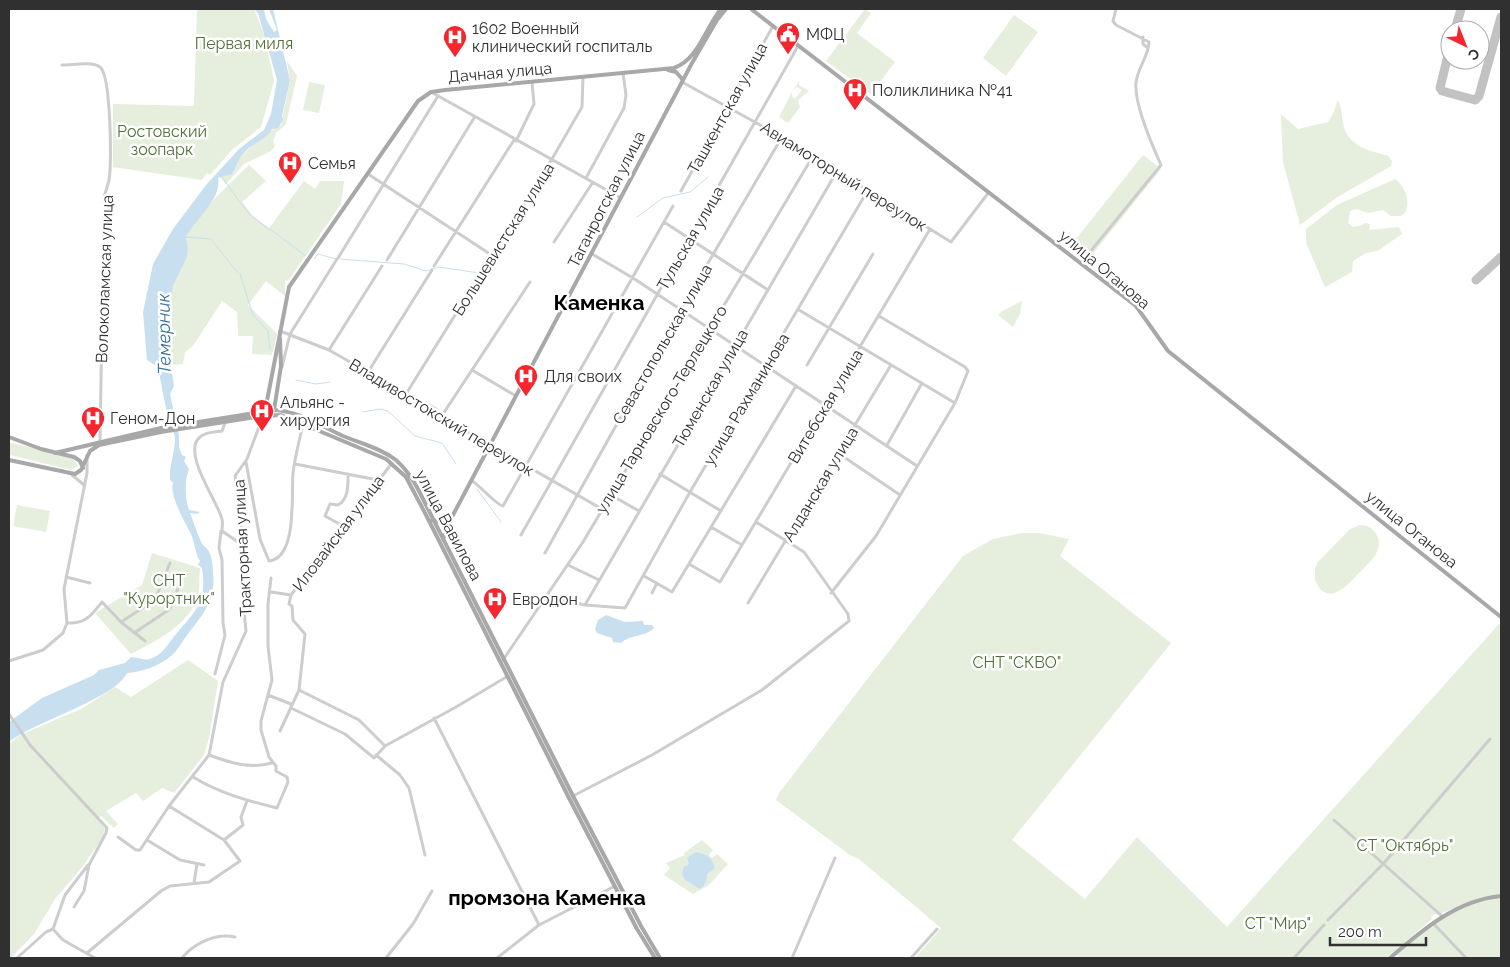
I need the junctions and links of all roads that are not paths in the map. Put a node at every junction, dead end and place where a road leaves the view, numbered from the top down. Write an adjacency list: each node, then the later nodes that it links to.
1 (721, 9): 8 (main road, Дачная улица)
2 (726, 9): 11 (main road, Таганрогская улица)
3 (751, 9): 5 (main road, улица Оганова)
4 (1116, 9): 43 (street)
5 (773, 26): 6 (main road, улица Оганова); 15 (street, Ташкентская улица)
6 (798, 46): 17 (street, Тульская улица); 29 (main road, улица Оганова)
7 (62, 65): 84 (street, Волоколамская улица)
8 (668, 70): 9 (main road, Дачная улица); 11 (main road)
9 (623, 73): 10 (main road, Дачная улица); 24 (street)
10 (584, 77): 12 (main road, Дачная улица); 21 (street, Большевистская улица)
11 (682, 81): 15 (street, Авиамоторный переулок); 30 (main road, Таганрогская улица)
12 (532, 82): 13 (main road, Дачная улица); 19 (street)
13 (431, 92): 14 (street); 23 (main road, Дачная улица)
14 (438, 96): 16 (street); 26 (street, Дачная улица)
15 (728, 107): 17 (street, Авиамоторный переулок); 28 (street, Ташкентская улица)
16 (474, 118): 19 (street); 32 (street)
17 (757, 122): 18 (street, Авиамоторный переулок); 36 (street, Тульская улица)
18 (782, 137): 20 (street, Авиамоторный переулок); 39 (street, Севастопольская улица)
19 (515, 140): 21 (street); 35 (street)
20 (813, 156): 22 (street, Авиамоторный переулок); 45 (street, улица Тарновского-Терлецкого)
21 (552, 159): 24 (street); 41 (street, Большевистская улица)
22 (837, 171): 27 (street, Авиамоторный переулок); 48 (street, Тюменская улица)
23 (368, 174): 26 (street); 55 (main road, Дачная улица)
24 (586, 178): 25 (street)
25 (593, 182): 30 (street); 37 (street)
26 (384, 185): 32 (street); 56 (street, Дачная улица)
27 (868, 190): 34 (street, Авиамоторный переулок); 51 (street, улица Рахманинова)
28 (681, 191)
29 (989, 192): 34 (street, Авиамоторный переулок); 43 (main road, улица Оганова)
30 (621, 199): 38 (main road, Таганрогская улица)
31 (673, 206): 33 (street)
32 (419, 208): 35 (street); 42 (street)
33 (664, 222): 36 (street); 46 (street)
34 (930, 229): 52 (street, Витебская улица)
35 (456, 231): 41 (street); 64 (street)
36 (690, 239): 39 (street); 49 (street, Тульская улица)
37 (554, 242)
38 (592, 254): 46 (street); 71 (main road, Таганрогская улица)
39 (713, 254): 45 (street); 50 (street, Севастопольская улица)
40 (873, 254): 54 (street)
41 (493, 256): 70 (street, Большевистская улица)
42 (388, 260)
43 (1081, 263): 142 (main road, улица Оганова)
44 (382, 266): 59 (street)
45 (742, 274): 48 (street); 53 (street, улица Тарновского-Терлецкого)
46 (633, 278): 49 (street); 95 (street)
47 (530, 282): 63 (street)
48 (768, 290): 57 (street, Тюменская улица)
49 (657, 294): 50 (street); 103 (street, Тульская улица)
50 (681, 309): 53 (street); 106 (street, Севастопольская улица)
51 (798, 310): 54 (street); 60 (street, улица Рахманинова)
52 (879, 316): 58 (street, Витебская улица); 72 (street)
53 (709, 328): 57 (street); 107 (street, улица Тарновского-Терлецкого)
54 (829, 328): 58 (street); 61 (street)
55 (280, 331): 56 (street, Владивостокский переулок); 65 (main road); 66 (main road, Дачная улица)
56 (290, 334): 59 (street, Владивостокский переулок); 66 (street, Дачная улица)
57 (735, 344): 60 (street); 99 (street, Тюменская улица)
58 (860, 347): 62 (street); 73 (street, Витебская улица)
59 (330, 350): 64 (street, Владивостокский переулок)
60 (765, 365): 68 (street); 105 (street, улица Рахманинова)
61 (807, 365)
62 (891, 365): 67 (street); 81 (street, Алданская улица)
63 (472, 370): 71 (street); 76 (street)
64 (368, 372): 70 (street, Владивостокский переулок)
65 (271, 374): 69 (main road); 74 (main road)
66 (279, 375): 69 (main road, Дачная улица)
67 (922, 383): 72 (street); 86 (street)
68 (796, 386): 73 (street); 111 (street)
69 (276, 389): 75 (main road, Дачная улица)
70 (406, 394): 76 (street, Владивостокский переулок)
71 (517, 396): 85 (main road, Таганрогская улица)
72 (955, 403): 94 (street)
73 (826, 404): 81 (street); 115 (street, Витебская улица)
74 (265, 410): 75 (main road, улица Вавилова); 78 (main road); 82 (main road, улица Вавилова)
75 (274, 410): 77 (main road, Дачная улица); 114 (main road, улица Вавилова)
76 (443, 414): 85 (street, Владивостокский переулок)
77 (273, 415): 78 (main road, улица Вавилова); 80 (main road, улица Вавилова)
78 (263, 416): 79 (main road, улица Вавилова); 91 (street, Тракторная улица)
79 (225, 423): 82 (main road, улица Вавилова); 118 (street)
80 (303, 423): 92 (main road, улица Вавилова); 93 (street)
81 (856, 424): 86 (street); 88 (street, Алданская улица)
82 (195, 425): 84 (main road)
83 (10, 439): 87 (main road)
84 (98, 443): 87 (main road); 89 (main road)
85 (490, 445): 95 (street, Владивостокский переулок); 102 (main road, Таганрогская улица)
86 (887, 445): 94 (street)
87 (55, 453): 96 (main road)
88 (838, 453): 108 (street); 121 (street, Алданская улица)
89 (88, 455): 96 (main road); 100 (street)
90 (10, 459): 97 (main road)
91 (246, 461): 93 (street); 122 (street, Тракторная улица)
92 (392, 463): 101 (street, Иловайская улица); 113 (main road, улица Вавилова)
93 (295, 464): 98 (street)
94 (917, 466): 108 (street)
95 (526, 467): 102 (street); 103 (street, Владивостокский переулок)
96 (82, 468): 97 (main road); 100 (street)
97 (72, 474): 104 (street)
98 (348, 474): 101 (street); 116 (street)
99 (660, 474): 105 (street); 110 (street, Тюменская улица)
100 (86, 478): 104 (street)
101 (378, 480): 116 (street, Иловайская улица)
102 (472, 481): 112 (main road, Таганрогская улица)
103 (552, 481): 106 (street, Владивостокский переулок); 119 (street, Тульская улица)
104 (84, 485): 130 (street)
105 (690, 492): 111 (street); 129 (street, улица Рахманинова)
106 (577, 495): 109 (street, Владивостокский переулок); 124 (street, Севастопольская улица)
107 (611, 495): 109 (street, улица Тарновского-Терлецкого); 110 (street)
108 (900, 495): 137 (street)
109 (602, 509): 127 (street, улица Тарновского-Терлецкого)
110 (639, 511): 132 (street, Тюменская улица)
111 (721, 511): 117 (street)
112 (453, 515): 114 (main road); 120 (main road, Таганрогская улица)
113 (428, 519): 114 (main road); 147 (main road, улица Вавилова)
114 (434, 521): 120 (main road, улица Вавилова)
115 (756, 522): 121 (street); 123 (street, Витебская улица)
116 (343, 526): 138 (street, Иловайская улица)
117 (712, 527): 123 (street); 126 (street)
118 (222, 531): 122 (street); 149 (street)
119 (521, 535)
120 (443, 539): 147 (main road, улица Вавилова)
121 (786, 540): 137 (street); 140 (street, Алданская улица)
122 (241, 544): 159 (street, Тракторная улица)
123 (742, 545): 126 (street, Витебская улица)
124 (545, 553)
125 (170, 563): 143 (street)
126 (689, 564): 134 (street)
127 (568, 565): 132 (street); 139 (street, улица Тарновского-Терлецкого)
128 (184, 573): 145 (street)
129 (644, 576): 134 (street); 141 (street, улица Рахманинова)
130 (66, 577): 133 (street); 144 (street)
131 (271, 578): 135 (street)
132 (599, 580): 141 (street, Тюменская улица)
133 (90, 583)
134 (657, 583): 136 (street)
135 (271, 592): 138 (street); 152 (street)
136 (652, 593)
137 (831, 593): 163 (street)
138 (291, 596): 151 (street, Иловайская улица)
139 (547, 597): 141 (street); 147 (street, улица Тарновского-Терлецкого)
140 (748, 603)
141 (585, 605)
142 (1501, 617)
143 (121, 622): 144 (street); 145 (street)
144 (67, 623): 148 (street)
145 (134, 633): 146 (street)
146 (145, 641)
147 (502, 660): 150 (main road, улица Вавилова)
148 (9, 661)
149 (215, 674)
150 (509, 675): 155 (street); 163 (main road, улица Вавилова); 177 (main road, улица Вавилова)
151 (299, 690): 153 (street, Иловайская улица); 158 (street)
152 (268, 695): 153 (street); 161 (street)
153 (291, 706): 156 (street, Иловайская улица); 160 (street)
154 (9, 714): 173 (street)
155 (434, 718): 158 (street); 184 (street)
156 (280, 731)
157 (1490, 739): 172 (street)
158 (385, 746): 160 (street)
159 (209, 755): 161 (street); 162 (street, Тракторная улица)
160 (375, 757): 170 (street)
161 (272, 763): 164 (street)
162 (193, 777): 164 (street); 165 (street, Тракторная улица)
163 (573, 796): 177 (main road, улица Вавилова)
164 (247, 800): 169 (street)
165 (169, 806): 168 (street, Тракторная улица); 169 (street)
166 (1334, 820): 172 (street)
167 (118, 838): 168 (street)
168 (147, 840): 174 (street)
169 (224, 840): 176 (street)
170 (426, 855)
171 (835, 858): 197 (street)
172 (1384, 863): 181 (street); 182 (street)
173 (89, 864): 180 (street); 186 (street)
174 (197, 864): 175 (street); 176 (street)
175 (204, 865)
176 (194, 883): 189 (street)
177 (618, 885): 184 (street); 195 (main road, улица Вавилова); 196 (main road, улица Вавилова)
178 (432, 891): 193 (street)
179 (1501, 896): 181 (main road)
180 (74, 907)
181 (1443, 917): 183 (main road)
182 (1328, 920)
183 (1433, 923): 200 (main road); 201 (street)
184 (539, 925): 194 (street)
185 (1324, 925): 199 (street)
186 (53, 929): 189 (street); 190 (street)
187 (937, 929): 198 (street)
188 (236, 937): 192 (street)
189 (87, 953): 191 (street)
190 (17, 958)
191 (95, 958)
192 (182, 958)
193 (386, 958)
194 (497, 958)
195 (655, 958)
196 (660, 958)
197 (792, 958)
198 (911, 958)
199 (1294, 958)
200 (1390, 958)
201 (1466, 958)

